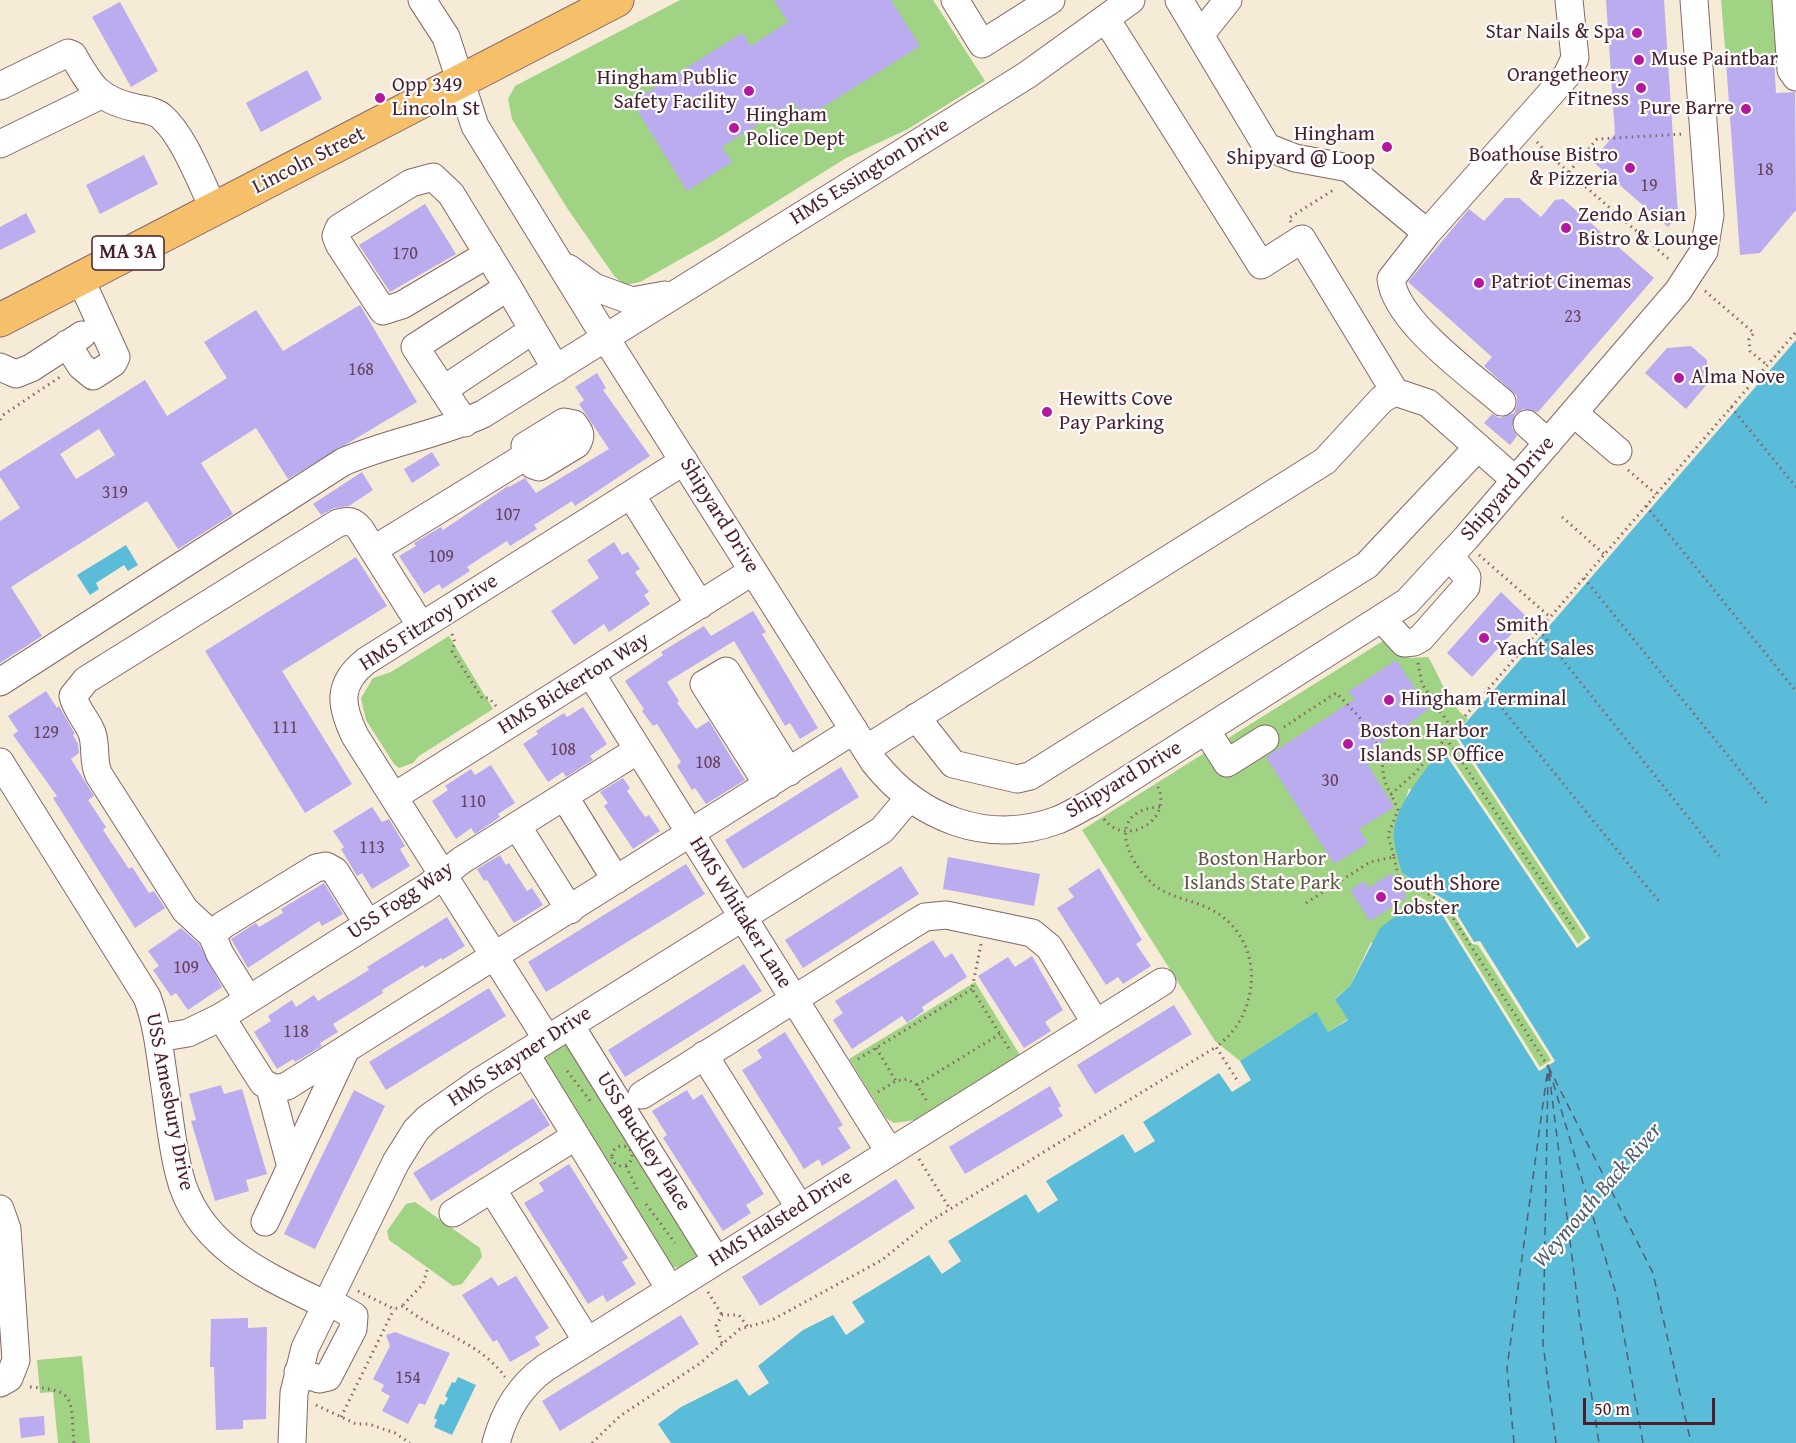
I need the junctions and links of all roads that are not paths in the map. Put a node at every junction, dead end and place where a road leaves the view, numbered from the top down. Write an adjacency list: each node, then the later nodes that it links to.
1 (422, 0): 14 (street, Shipyard Drive)
2 (617, 0): 14 (main road, Lincoln Street / MA 3A)
3 (955, 0): 4 (street)
4 (1051, 0)
5 (1131, 0): 11 (street, HMS Essington Drive)
6 (1179, 0): 12 (street)
7 (1228, 0): 12 (street)
8 (1569, 0): 19 (street)
9 (1694, 0): 35 (street, Shipyard Drive)
10 (1786, 0): 13 (street)
11 (1106, 19): 24 (street, HMS Essington Drive); 33 (street)
12 (1200, 35): 19 (street)
13 (1796, 77)
14 (461, 81): 18 (main road, Lincoln Street / MA 3A); 21 (street, Shipyard Drive)
15 (0, 86): 16 (street)
16 (101, 95): 17 (street); 18 (street)
17 (0, 144)
18 (214, 209): 22 (main road, Lincoln Street / MA 3A)
19 (1427, 233): 34 (street)
20 (488, 254): 20 (street); 23 (street)
21 (558, 260): 24 (street); 28 (street, Shipyard Drive)
22 (80, 278): 25 (main road, Lincoln Street / MA 3A); 26 (street)
23 (508, 287): 27 (street); 32 (street)
24 (678, 293): 28 (street, HMS Essington Drive)
25 (0, 320)
26 (101, 323): 29 (street); 29 (street)
27 (533, 330): 31 (street); 32 (street)
28 (605, 338): 31 (street, HMS Essington Drive); 42 (street, Shipyard Drive)
29 (57, 350): 30 (street)
30 (0, 367)
31 (555, 369): 36 (street, HMS Essington Drive)
32 (443, 390): 36 (street)
33 (1395, 392): 39 (street); 53 (street)
34 (1502, 402)
35 (1574, 413): 38 (street, Shipyard Drive); 41 (street)
36 (465, 423): 52 (street, HMS Essington Drive)
37 (1527, 424): 38 (street)
38 (1548, 443): 43 (street, Shipyard Drive)
39 (1478, 447): 43 (street); 53 (street)
40 (526, 456): 45 (street)
41 (1620, 457)
42 (684, 461): 44 (street, HMS Fitzroy Drive); 47 (street, Shipyard Drive)
43 (1515, 480): 46 (street, Shipyard Drive)
44 (631, 495): 48 (street); 50 (street, HMS Fitzroy Drive)
45 (373, 550): 50 (street); 69 (street)
46 (1456, 563): 49 (street, Shipyard Drive); 49 (street)
47 (753, 571): 48 (street, HMS Bickerton Way); 56 (street, Shipyard Drive)
48 (700, 605): 51 (street, HMS Bickerton Way)
49 (1382, 619): 54 (street, Shipyard Drive)
50 (430, 620): 59 (street, HMS Fitzroy Drive)
51 (591, 674): 57 (street, HMS Whitaker Lane); 59 (street, HMS Bickerton Way)
52 (0, 682)
53 (916, 717): 56 (street)
54 (1206, 730): 55 (street); 61 (street, Shipyard Drive)
55 (1265, 739)
56 (860, 740): 61 (street, Shipyard Drive); 63 (street)
57 (638, 750): 60 (street, USS Fogg Way); 63 (street, HMS Whitaker Lane)
58 (0, 762): 77 (street, USS Amesbury Drive)
59 (394, 796): 64 (street, HMS Fitzroy Drive)
60 (564, 796): 62 (street, USS Fogg Way); 65 (street)
61 (909, 798): 67 (street, HMS Stayner Drive)
62 (517, 826): 64 (street, USS Fogg Way); 66 (street)
63 (691, 833): 65 (street); 67 (street, HMS Whitaker Lane)
64 (443, 875): 68 (street, USS Fogg Way); 70 (street, HMS Fitzroy Drive)
65 (616, 880): 66 (street)
66 (570, 909): 70 (street)
67 (742, 917): 73 (street, HMS Whitaker Lane); 76 (street, HMS Stayner Drive)
68 (368, 924): 69 (street); 72 (street, USS Fogg Way)
69 (212, 935): 72 (street)
70 (495, 956): 78 (street, HMS Fitzroy Drive); 79 (street)
71 (1162, 982): 75 (street, HMS Halsted Drive)
72 (248, 999): 74 (street, USS Fogg Way)
73 (793, 999): 75 (street); 80 (street); 84 (street, HMS Whitaker Lane)
74 (221, 1017): 77 (street, USS Fogg Way); 81 (street)
75 (1095, 1022): 84 (street, HMS Halsted Drive)
76 (570, 1025): 78 (street, HMS Stayner Drive); 91 (street, USS Buckley Place)
77 (159, 1038): 93 (street, USS Amesbury Drive)
78 (536, 1046): 83 (street); 93 (street, HMS Stayner Drive)
79 (346, 1049): 81 (street); 85 (street)
80 (704, 1055): 82 (street); 87 (street)
81 (270, 1088): 85 (street)
82 (642, 1095)
83 (576, 1136): 86 (street); 92 (street)
84 (898, 1146): 87 (street, HMS Halsted Drive)
85 (291, 1167): 90 (street)
86 (492, 1189): 89 (street); 94 (street)
87 (800, 1208): 91 (street, HMS Halsted Drive)
88 (0, 1209): 95 (street)
89 (453, 1213)
90 (265, 1222)
91 (706, 1267): 92 (street, HMS Halsted Drive)
92 (670, 1289): 94 (street, HMS Halsted Drive)
93 (330, 1296): 96 (street, HMS Stayner Drive)
94 (587, 1341): 97 (street, HMS Halsted Drive)
95 (5, 1381)
96 (292, 1443)
97 (496, 1443)

